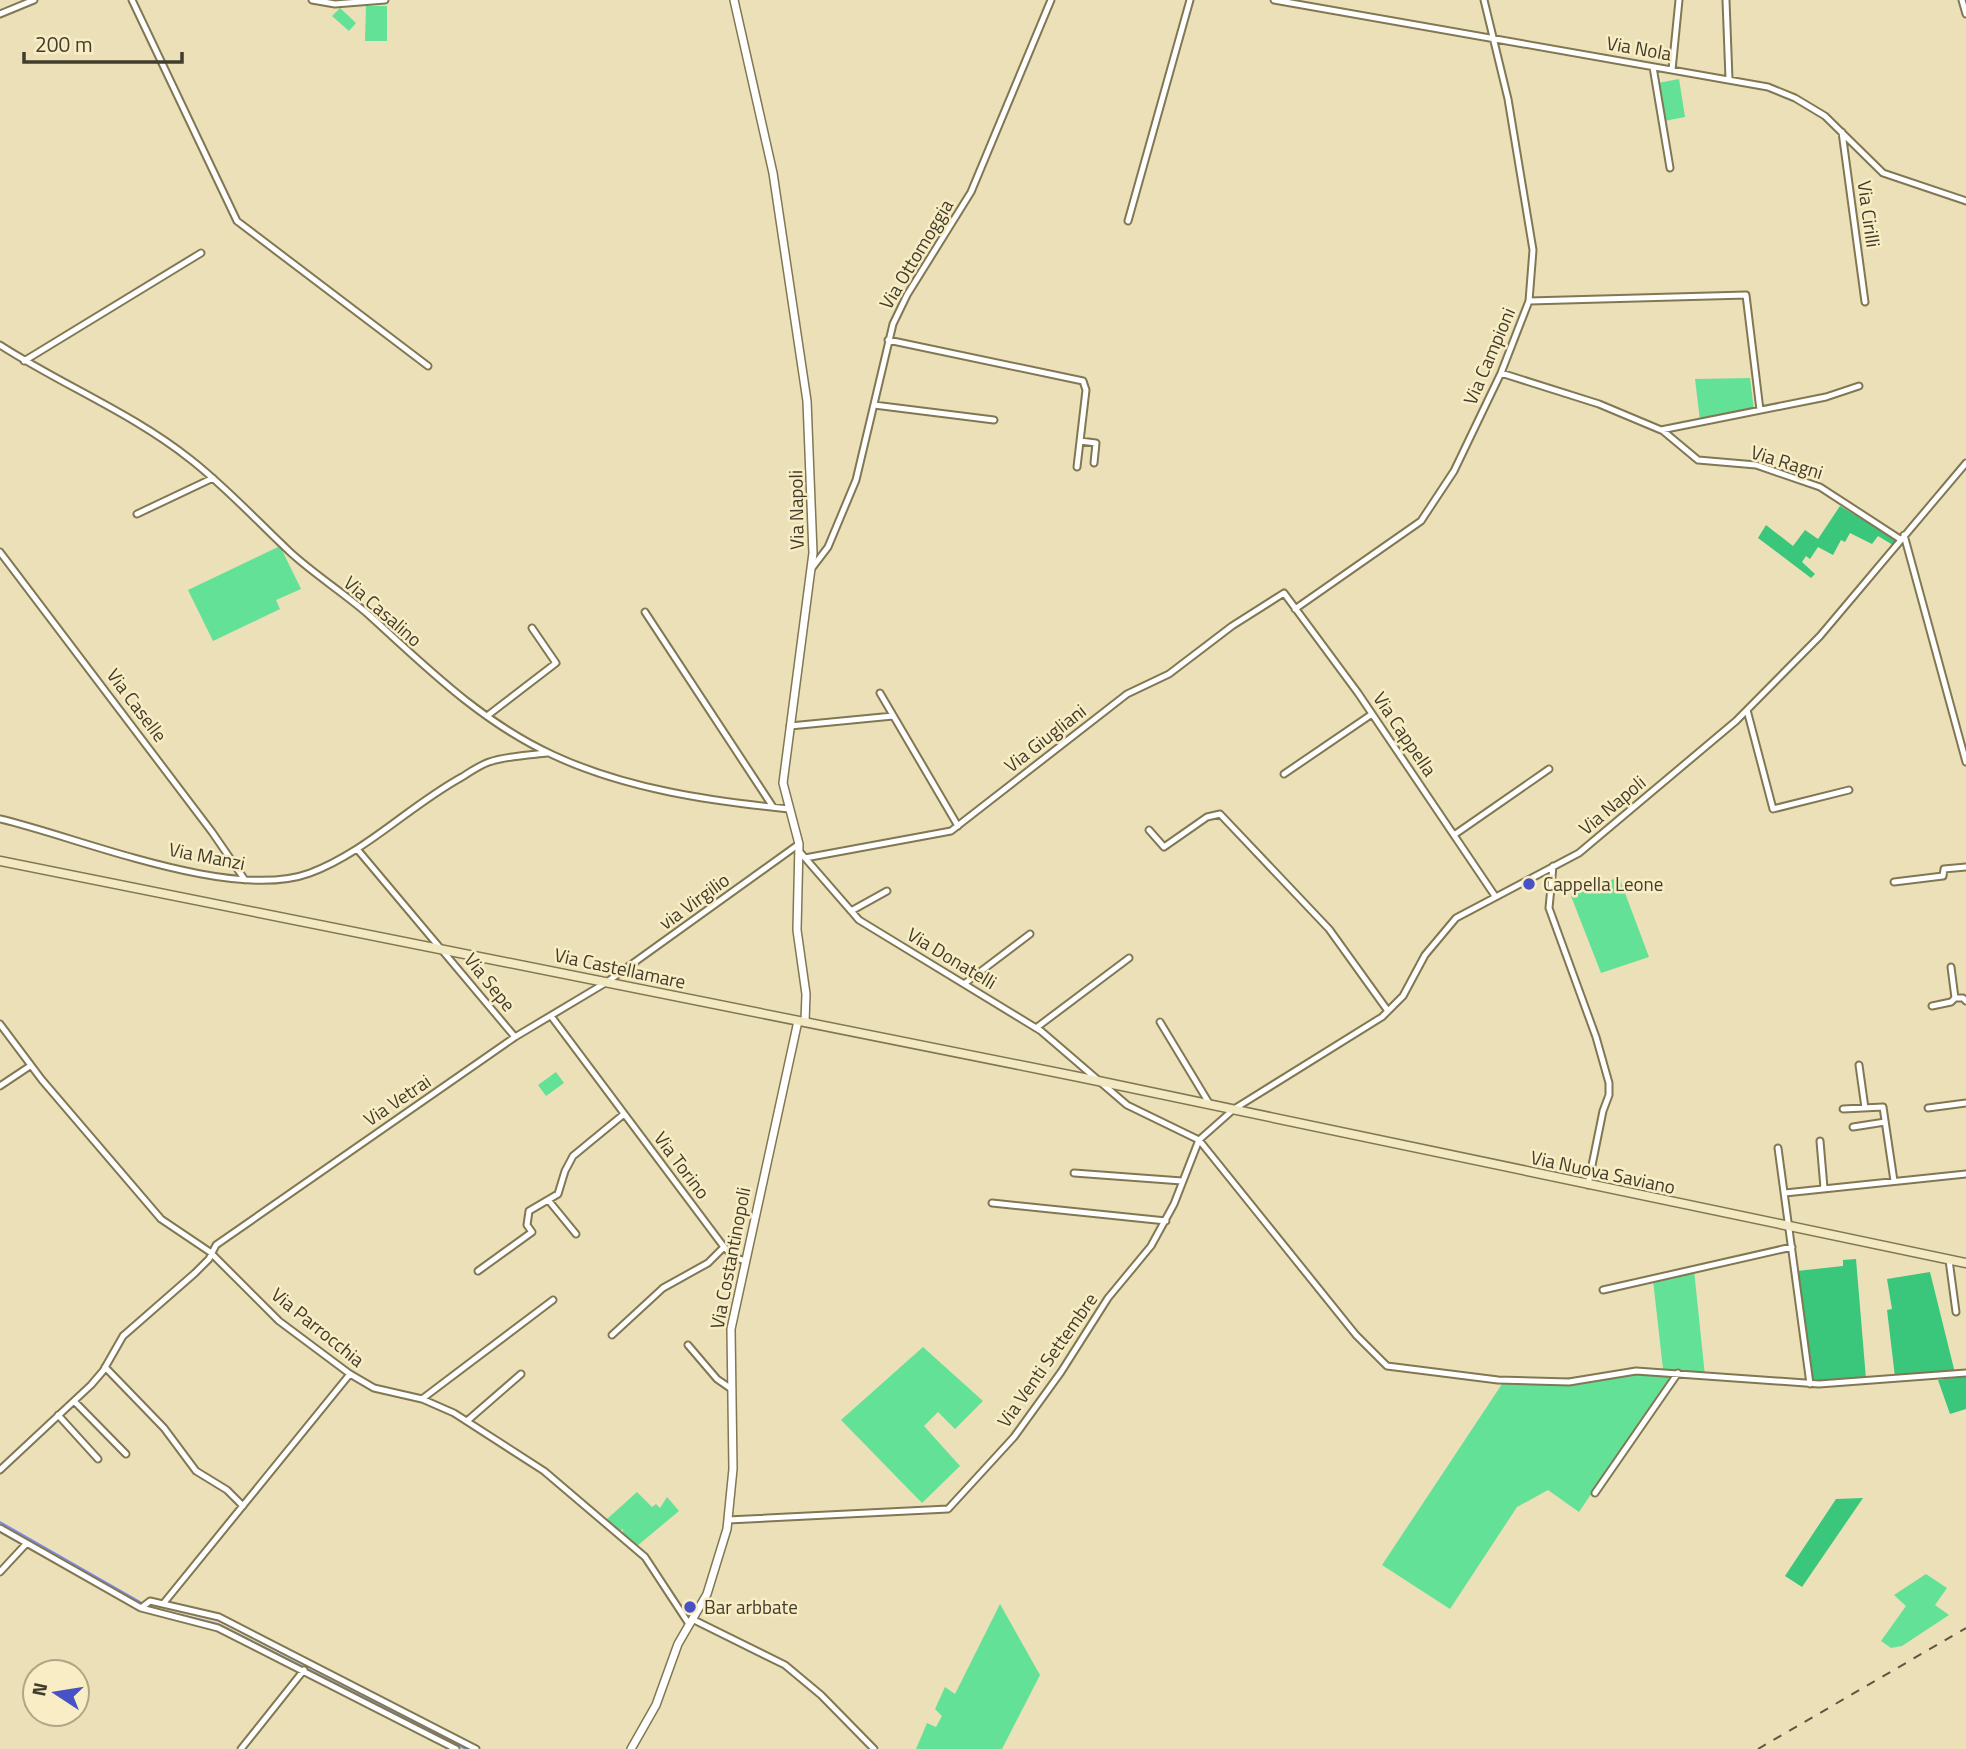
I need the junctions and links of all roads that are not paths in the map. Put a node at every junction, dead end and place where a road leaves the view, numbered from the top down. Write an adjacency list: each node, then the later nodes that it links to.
1 (34, 0): 13 (street)
2 (132, 0): 29 (street)
3 (385, 0): 12 (street)
4 (734, 0): 44 (street, Via Napoli)
5 (1051, 0): 26 (street, Via Ottomoggia)
6 (1190, 0): 22 (street)
7 (1274, 0): 15 (street, Via Nola)
8 (1484, 0): 15 (street, Via Campioni)
9 (1679, 0): 17 (street)
10 (1726, 0): 18 (street)
11 (1962, 0): 14 (street)
12 (313, 1)
13 (0, 14)
14 (1966, 14)
15 (1495, 39): 16 (street, Via Nola); 24 (street, Via Campioni)
16 (1653, 66): 17 (street, Via Nola); 20 (street)
17 (1672, 70): 18 (street, Via Nola)
18 (1729, 79): 19 (street, Via Nola)
19 (1842, 130): 21 (street, Via Nola); 25 (street, Via Cirilli)
20 (1670, 168)
21 (1966, 201)
22 (1128, 221)
23 (201, 253): 28 (street)
24 (1529, 301): 30 (street, Via Campioni); 33 (street)
25 (1865, 302)
26 (888, 340): 32 (street, Via Ottomoggia); 36 (street)
27 (0, 345): 28 (street, Via Casalino)
28 (24, 360): 40 (street, Via Casalino)
29 (428, 366)
30 (1502, 373): 35 (street, Via Ragni); 46 (street, Via Campioni)
31 (1858, 386): 33 (street, Via Ragni)
32 (874, 405): 34 (street); 44 (street, Via Ottomoggia)
33 (1760, 410): 35 (street, Via Ragni)
34 (993, 420)
35 (1661, 430): 42 (street, Via Ragni)
36 (1080, 441): 37 (street); 39 (street)
37 (1094, 463)
38 (1966, 463): 42 (street, Via Napoli)
39 (1077, 467)
40 (213, 478): 41 (street); 52 (street, Via Casalino)
41 (137, 514)
42 (1902, 537): 50 (street, Via Napoli); 56 (street)
43 (0, 552): 71 (street, Via Caselle)
44 (812, 568): 54 (street, Via Napoli)
45 (1284, 593): 46 (street, Via Cappella); 63 (street, Via Giugliani)
46 (1296, 609): 51 (street, Via Cappella)
47 (645, 612): 60 (street)
48 (532, 628): 52 (street)
49 (880, 693): 53 (street)
50 (1747, 710): 59 (street); 69 (street, Via Napoli)
51 (1372, 714): 58 (street); 65 (street, Via Cappella)
52 (487, 716): 55 (street, Via Casalino)
53 (893, 716): 54 (street); 63 (street)
54 (790, 726): 61 (street, Via Napoli)
55 (547, 752): 60 (street, Via Casalino); 66 (street, Via Manzi)
56 (1966, 762)
57 (1549, 769): 65 (street)
58 (1284, 774)
59 (1849, 790)
60 (773, 807): 61 (street, Via Casalino)
61 (789, 809): 67 (street, Via Napoli)
62 (0, 819): 71 (street, Via Manzi)
63 (958, 826): 67 (street, Via Giugliani)
64 (1149, 830): 85 (street)
65 (1454, 835): 74 (street, Via Cappella)
66 (357, 849): 71 (street, Via Manzi); 77 (street, Via Sepe)
67 (801, 851): 75 (street, Via Donatelli); 80 (street, via Virgilio); 87 (street, Via Napoli)
68 (0, 861): 77 (main road, Via Castellamare)
69 (1553, 866): 74 (street, Via Napoli); 112 (street)
70 (1966, 867): 72 (street)
71 (245, 881)
72 (1894, 882)
73 (887, 891): 75 (street)
74 (1495, 896): 85 (street, Via Napoli)
75 (851, 911): 81 (street, Via Donatelli)
76 (1030, 934): 81 (street)
77 (441, 948): 80 (main road, Via Castellamare); 91 (street, Via Sepe)
78 (1129, 958): 90 (street)
79 (1951, 967): 82 (street)
80 (607, 982): 86 (street, Via Vetrai); 87 (main road, Via Castellamare)
81 (964, 984): 90 (street, Via Donatelli)
82 (1955, 998): 83 (street); 84 (street)
83 (1966, 1001)
84 (1933, 1006)
85 (1388, 1011): 100 (street, Via Napoli)
86 (551, 1016): 91 (street, Via Vetrai); 102 (street, Via Torino)
87 (802, 1021): 94 (main road, Via Castellamare); 124 (street, Via Costantinopoli)
88 (1160, 1022): 97 (street)
89 (0, 1024): 93 (street, Via Parrocchia)
90 (1036, 1028): 94 (street, Via Donatelli)
91 (515, 1037): 122 (street, Via Vetrai)
92 (1858, 1065): 98 (street)
93 (30, 1066): 95 (street); 122 (street, Via Parrocchia)
94 (1098, 1081): 97 (main road, Via Castellamare); 105 (street, Via Donatelli)
95 (0, 1086)
96 (1966, 1103): 99 (street)
97 (1210, 1104): 100 (main road, Via Castellamare)
98 (1864, 1108): 101 (street); 103 (street)
99 (1928, 1108)
100 (1234, 1109): 105 (street, Via Venti Settembre); 112 (main road, Via Nuova Saviano)
101 (1843, 1109)
102 (624, 1114): 115 (street); 120 (street, Via Torino)
103 (1885, 1122): 104 (street); 111 (street)
104 (1853, 1127)
105 (1199, 1140): 110 (street, Via Venti Settembre); 133 (street)
106 (1820, 1141): 113 (street)
107 (1778, 1148): 114 (street)
108 (1074, 1172): 110 (street)
109 (1966, 1174): 111 (street)
110 (1182, 1181): 117 (street, Via Venti Settembre)
111 (1894, 1181): 113 (street)
112 (1588, 1185): 118 (main road, Via Nuova Saviano)
113 (1824, 1188): 114 (street)
114 (1785, 1194): 118 (street)
115 (549, 1201): 119 (street); 126 (street)
116 (992, 1203): 117 (street)
117 (1166, 1221): 148 (street, Via Venti Settembre)
118 (1790, 1227): 121 (street); 123 (main road, Via Nuova Saviano)
119 (576, 1234)
120 (724, 1247): 124 (street, Via Torino); 130 (street)
121 (1792, 1247): 127 (street); 137 (street)
122 (210, 1252): 132 (street, Via Vetrai); 135 (street, Via Parrocchia)
123 (1949, 1260): 125 (main road, Via Nuova Saviano); 129 (street)
124 (745, 1261): 138 (street, Via Costantinopoli)
125 (1966, 1263)
126 (478, 1271)
127 (1603, 1290)
128 (553, 1300): 139 (street)
129 (1956, 1312)
130 (612, 1335)
131 (688, 1345): 138 (street)
132 (106, 1367): 140 (street, Via Vetrai); 147 (street)
133 (1678, 1373): 137 (street); 146 (street)
134 (1966, 1373): 137 (street)
135 (350, 1374): 139 (street, Via Parrocchia); 147 (street)
136 (521, 1374): 142 (street)
137 (1810, 1384)
138 (730, 1388): 148 (street, Via Costantinopoli)
139 (422, 1399): 142 (street, Via Parrocchia)
140 (74, 1401): 141 (street, Via Vetrai); 143 (street)
141 (58, 1415): 144 (street); 145 (street, Via Vetrai)
142 (467, 1421): 154 (street, Via Parrocchia)
143 (126, 1454)
144 (98, 1458)
145 (0, 1470)
146 (1595, 1493)
147 (243, 1506): 152 (street)
148 (728, 1520): 154 (street, Via Costantinopoli)
149 (0, 1528): 150 (street)
150 (26, 1544): 151 (street); 153 (street)
151 (0, 1573)
152 (163, 1604): 153 (street); 158 (street)
153 (144, 1606): 155 (street)
154 (691, 1621): 159 (street, Via Costantinopoli); 160 (street)
155 (304, 1670): 156 (street); 157 (street)
156 (240, 1749)
157 (456, 1749)
158 (476, 1749)
159 (631, 1749)
160 (874, 1749)

